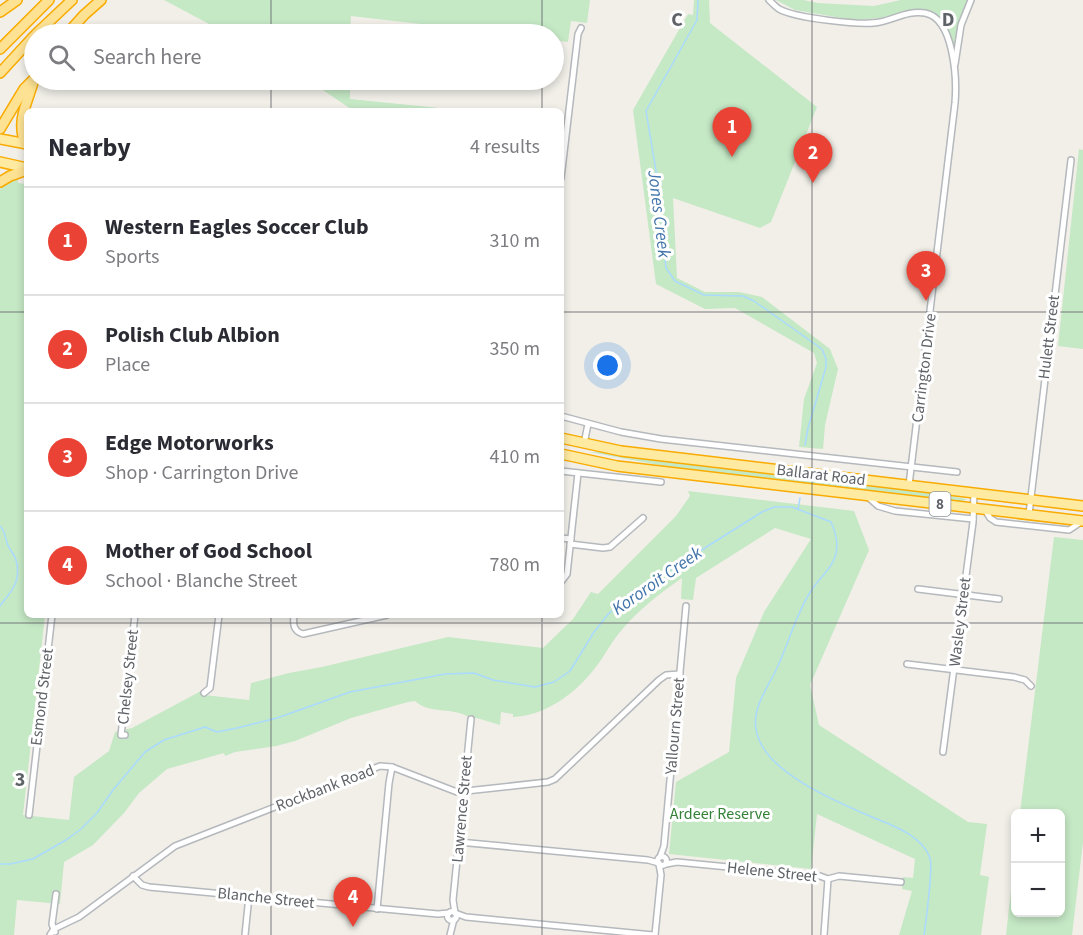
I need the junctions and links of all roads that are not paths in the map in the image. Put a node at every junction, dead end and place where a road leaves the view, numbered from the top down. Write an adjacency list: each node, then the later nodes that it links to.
1 (17, 0): 7 (highway)
2 (49, 0): 8 (highway)
3 (72, 0): 9 (highway)
4 (101, 0): 10 (highway)
5 (769, 0): 15 (street, Carrington Drive)
6 (971, 0): 15 (street, Carrington Drive)
7 (0, 12)
8 (25, 24)
9 (47, 24)
10 (76, 24)
11 (24, 25): 14 (highway)
12 (581, 28): 25 (street)
13 (24, 47): 16 (highway)
14 (0, 49)
15 (954, 72): 37 (street, Carrington Drive)
16 (0, 74)
17 (24, 89): 21 (highway)
18 (30, 90): 19 (highway)
19 (25, 108)
20 (24, 110): 23 (highway)
21 (0, 129)
22 (0, 139): 24 (highway)
23 (24, 139)
24 (24, 143)
25 (564, 153)
26 (1071, 160): 45 (street, Hulett Street)
27 (0, 162): 28 (highway)
28 (24, 168)
29 (24, 170): 30 (highway)
30 (0, 182)
31 (564, 417): 32 (street, Ballarat Road)
32 (588, 424): 34 (street); 37 (street, Ballarat Road)
33 (564, 439): 34 (highway, Ballarat Road / 8)
34 (584, 444): 36 (highway); 42 (highway, Ballarat Road / 8)
35 (564, 455): 36 (highway, Ballarat Road / 8)
36 (581, 459): 44 (highway, Ballarat Road / 8)
37 (912, 466): 39 (street, Ballarat Road); 42 (street, Carrington Drive)
38 (564, 471): 40 (street)
39 (957, 472)
40 (578, 473): 41 (street); 54 (street)
41 (661, 482)
42 (909, 485): 43 (highway, Ballarat Road / 8)
43 (974, 493): 45 (highway, Ballarat Road / 8); 47 (street, Wasley Street)
44 (867, 495): 47 (highway, Ballarat Road / 8); 51 (street, Ballarat Road)
45 (1030, 499): 46 (highway, Ballarat Road / 8); 49 (street, Hulett Street)
46 (1083, 506)
47 (973, 508): 48 (highway, Ballarat Road / 8); 51 (street, Wasley Street)
48 (985, 509): 49 (highway, Ballarat Road / 8); 52 (street, Ballarat Road)
49 (1029, 514): 52 (highway, Ballarat Road / 8)
50 (643, 518): 54 (street)
51 (973, 519): 57 (street, Wasley Street)
52 (1083, 521)
53 (564, 539): 54 (street)
54 (571, 542): 55 (street)
55 (564, 578)
56 (918, 589): 57 (street)
57 (964, 595): 58 (street); 66 (street, Wasley Street)
58 (999, 599)
59 (686, 606): 67 (street, Yallourn Street)
60 (52, 618): 75 (street, Esmond Street)
61 (135, 618): 71 (street, Chelsey Street)
62 (219, 618): 69 (street)
63 (294, 618): 64 (street)
64 (363, 618)
65 (907, 664): 66 (street)
66 (954, 670): 68 (street); 72 (street, Wasley Street)
67 (680, 676): 74 (street, Rockbank Road); 77 (street, Yallourn Street)
68 (1031, 686)
69 (204, 693)
70 (471, 719): 74 (street, Lawrence Street)
71 (125, 735)
72 (943, 752)
73 (391, 767): 74 (street, Rockbank Road); 78 (street, Rockbank Road); 83 (street)
74 (463, 792): 76 (street, Lawrence Street)
75 (29, 815)
76 (459, 842): 77 (street, Helene Street); 84 (street, Lawrence Street)
77 (662, 861): 79 (street, Helene Street); 88 (street, Yallourn Street)
78 (134, 876): 82 (street, Blanche Street); 86 (street, Rockbank Road)
79 (828, 879): 80 (street, Helene Street); 89 (street)
80 (902, 882)
81 (56, 894): 86 (street)
82 (249, 896): 83 (street, Blanche Street); 87 (street)
83 (377, 909): 84 (street, Blanche Street)
84 (452, 916): 85 (street, Lawrence Street); 88 (street)
85 (450, 932)
86 (53, 933)
87 (245, 935)
88 (654, 935)
89 (824, 935)

